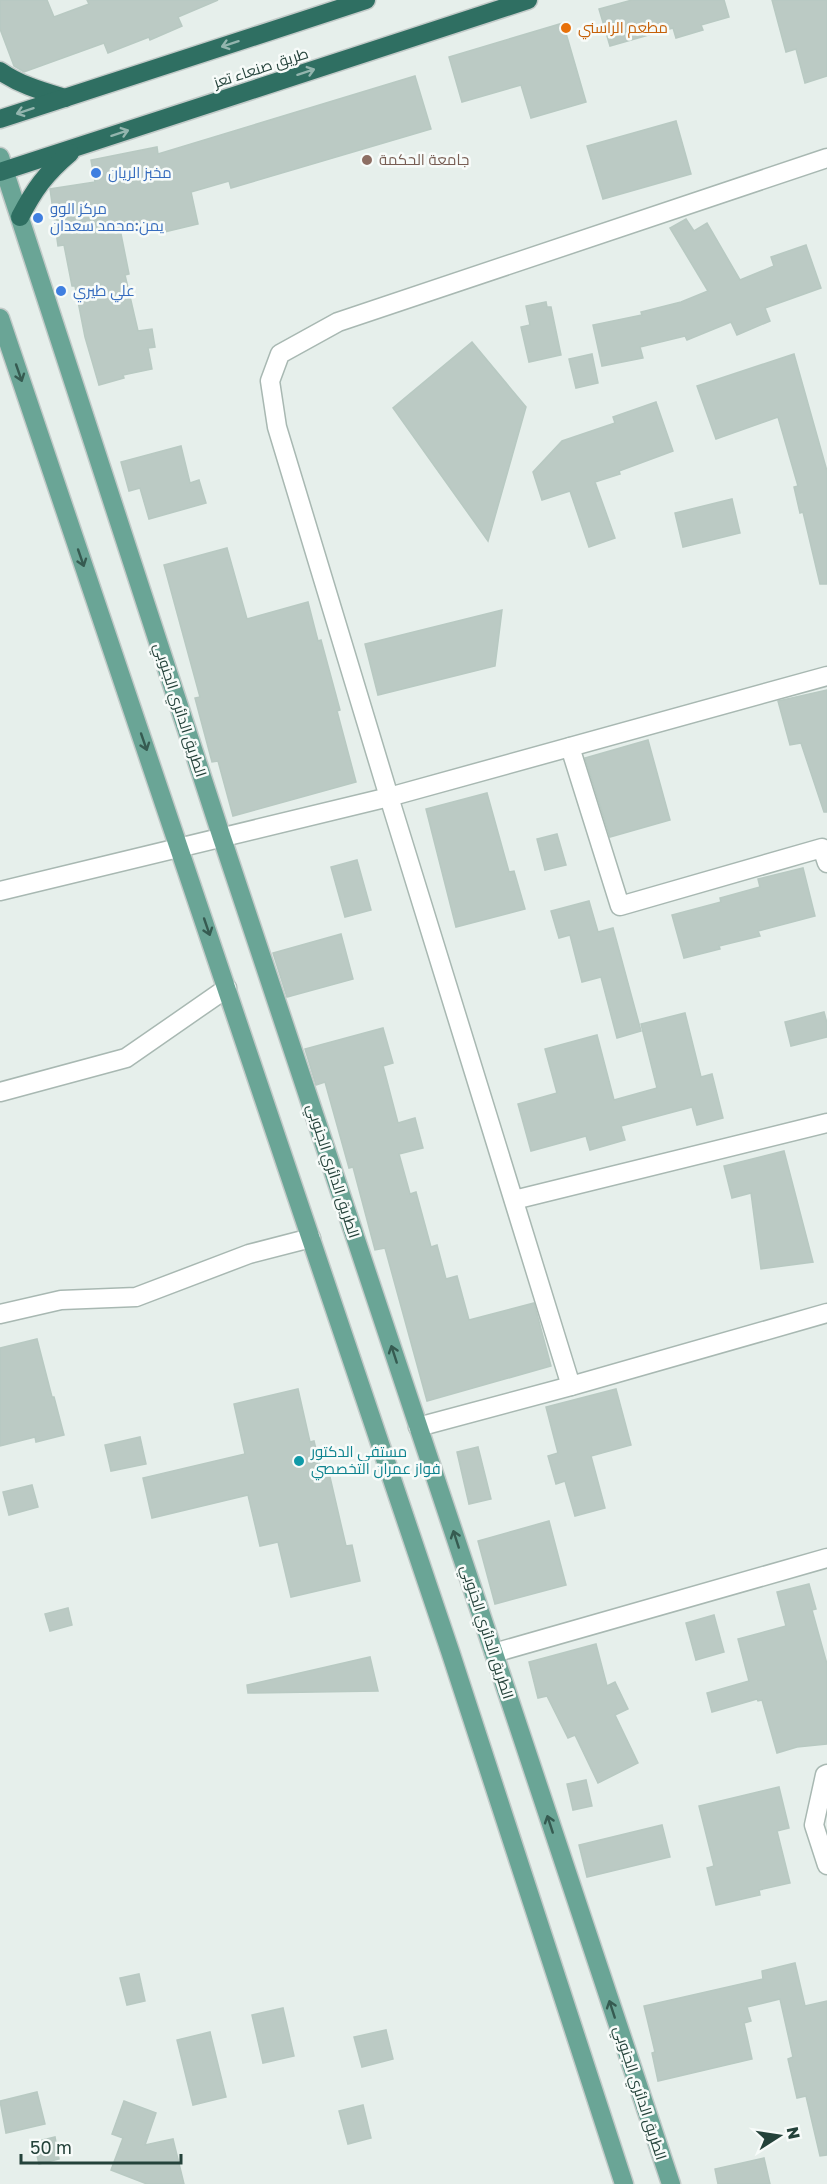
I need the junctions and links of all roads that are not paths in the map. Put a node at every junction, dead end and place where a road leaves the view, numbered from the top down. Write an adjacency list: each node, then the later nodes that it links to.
1 (366, 0): 4 (highway, one-way to 4)
2 (528, 0): 6 (highway, طريق صنعاء تعز, one-way to 2)
3 (0, 71): 4 (highway)
4 (65, 98): 5 (highway, one-way to 5)
5 (0, 119)
6 (78, 146): 8 (highway, طريق صنعاء تعز); 9 (highway)
7 (827, 158): 13 (street)
8 (2, 166): 9 (main road, الطريق الدائري الجنوبي)
9 (20, 218): 14 (main road, الطريق الدائري الجنوبي)
10 (0, 318): 15 (main road, one-way to 15)
11 (827, 676): 12 (street)
12 (570, 747): 13 (street); 16 (street)
13 (389, 797): 14 (street); 21 (street)
14 (222, 838): 15 (street); 26 (main road, الطريق الدائري الجنوبي, one-way to 14)
15 (180, 847): 17 (street); 18 (main road, one-way to 18)
16 (827, 863)
17 (0, 891)
18 (227, 988): 19 (street); 22 (main road)
19 (0, 1092)
20 (827, 1123): 21 (street)
21 (514, 1200): 25 (street)
22 (311, 1238): 24 (street); 31 (main road)
23 (827, 1313): 25 (street)
24 (0, 1314)
25 (571, 1386): 26 (street)
26 (418, 1427): 28 (main road, الطريق الدائري الجنوبي, one-way to 26)
27 (827, 1558): 28 (street)
28 (494, 1653): 32 (main road, الطريق الدائري الجنوبي, one-way to 28)
29 (827, 1774): 30 (street)
30 (827, 1865)
31 (624, 2184)
32 (670, 2184)

